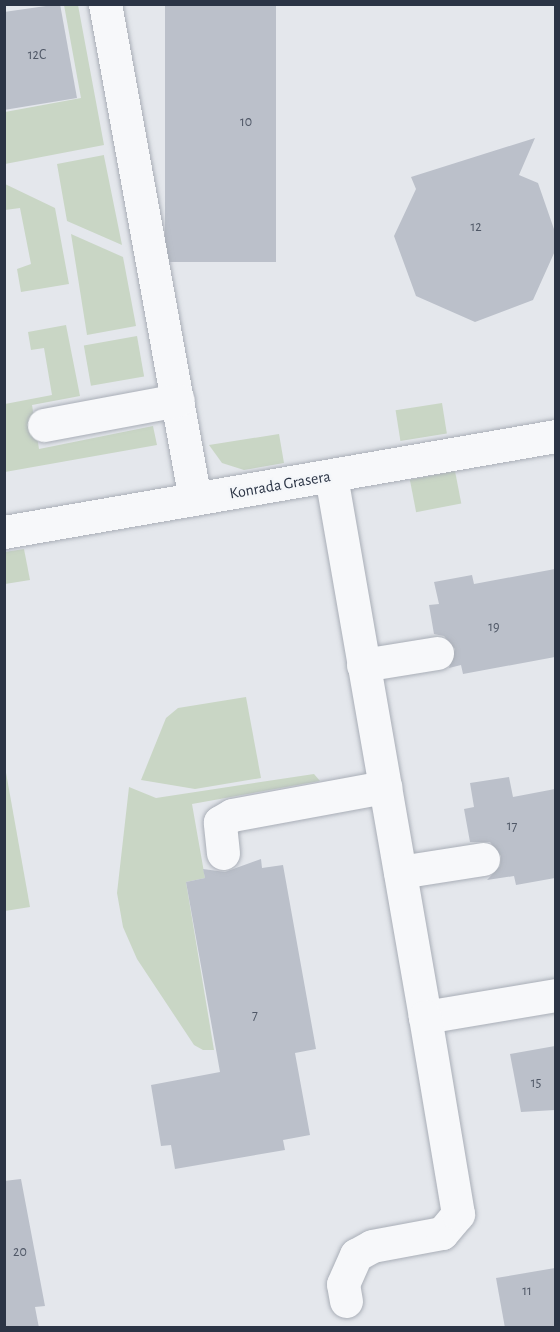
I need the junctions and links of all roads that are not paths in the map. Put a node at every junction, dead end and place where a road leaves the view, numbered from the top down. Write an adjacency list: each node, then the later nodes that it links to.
1 (105, 4): 2 (street)
2 (178, 400): 3 (street); 6 (street)
3 (44, 425)
4 (555, 436): 5 (street, Konrada Grasera)
5 (331, 476): 6 (street, Konrada Grasera); 9 (street)
6 (195, 499): 7 (street, Konrada Grasera)
7 (4, 532)
8 (437, 653): 9 (street)
9 (363, 665): 10 (street)
10 (385, 787): 11 (street); 13 (street)
11 (223, 853)
12 (483, 859): 13 (street)
13 (400, 872): 15 (street)
14 (555, 995): 15 (street)
15 (425, 1017): 16 (street)
16 (346, 1301)

